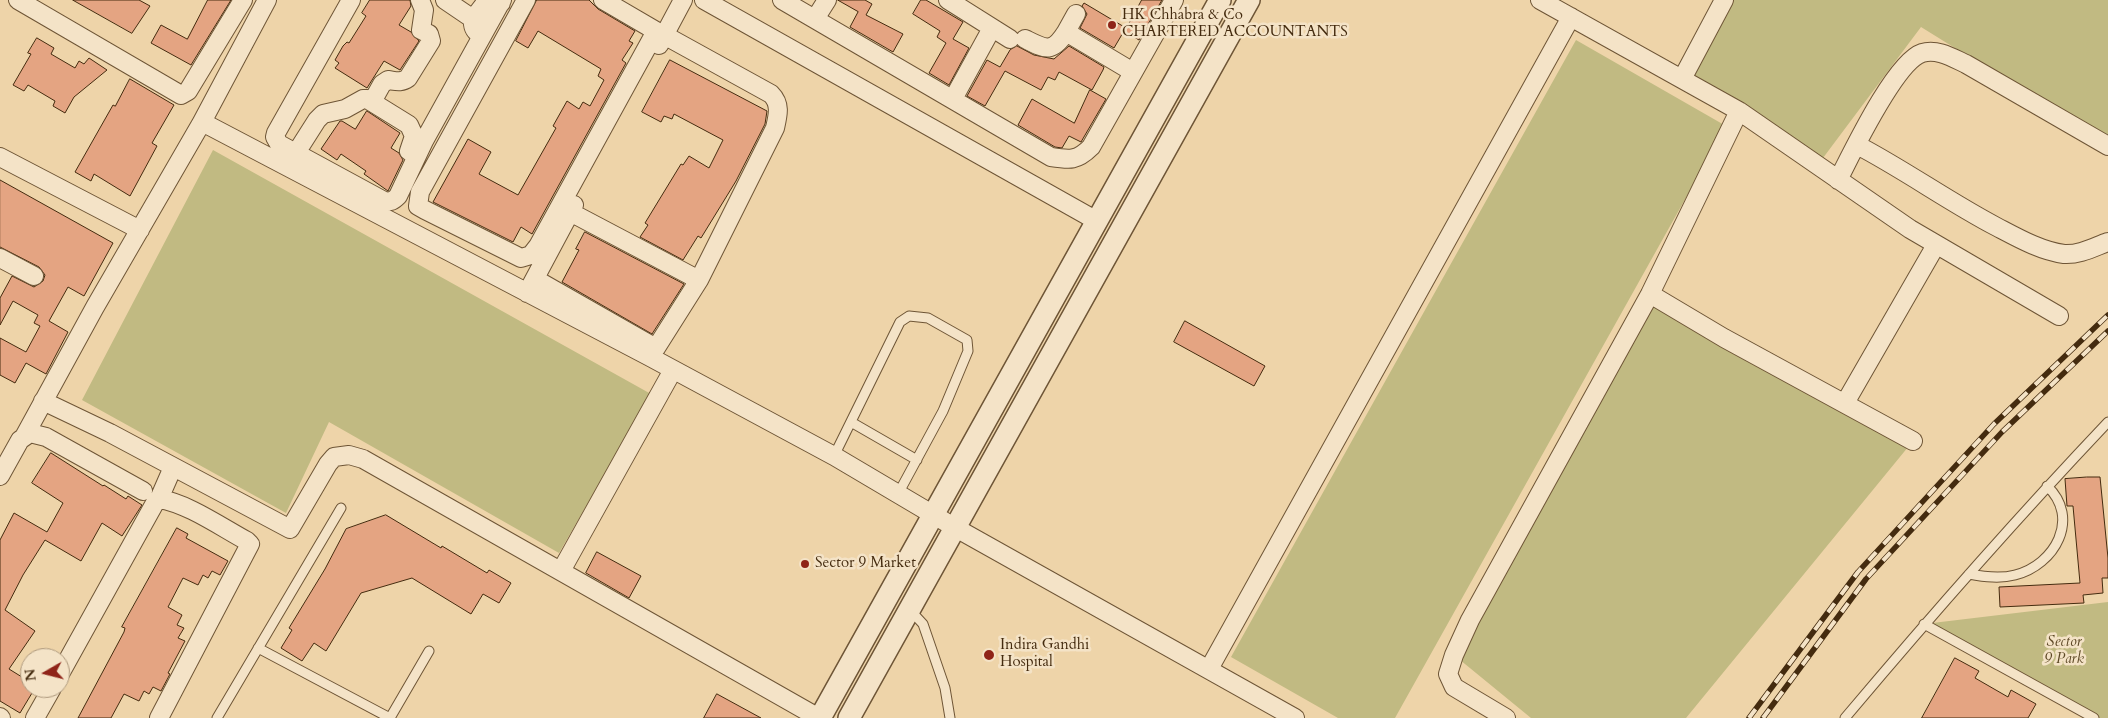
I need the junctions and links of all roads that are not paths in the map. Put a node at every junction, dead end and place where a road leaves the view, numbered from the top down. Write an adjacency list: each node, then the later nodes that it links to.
1 (18, 0): 2 (street)
2 (243, 0)
3 (267, 0): 33 (street)
4 (351, 0): 36 (street)
5 (420, 0): 31 (street)
6 (445, 0): 22 (street)
7 (526, 0): 40 (street)
8 (603, 0): 40 (street)
9 (683, 0): 26 (street)
10 (704, 0): 42 (street)
11 (782, 0): 23 (street)
12 (827, 0): 23 (street)
13 (948, 0): 24 (street)
14 (1174, 0): 28 (street)
15 (1220, 0): 42 (street)
16 (1249, 0): 70 (street)
17 (1540, 0): 21 (street)
18 (1724, 0): 29 (street)
19 (501, 1): 22 (street); 27 (street)
20 (1076, 14): 25 (street)
21 (1571, 17): 29 (street); 78 (street)
22 (473, 19): 27 (street)
23 (816, 19): 30 (street)
24 (992, 28): 25 (street); 30 (street)
25 (1066, 32): 28 (street)
26 (664, 35): 41 (street); 49 (street)
27 (482, 36): 37 (street)
28 (1133, 72): 30 (street)
29 (1682, 79): 32 (street)
30 (953, 99)
31 (372, 102): 36 (street); 37 (street)
32 (1739, 110): 39 (street); 51 (street)
33 (202, 122): 43 (street); 44 (street)
34 (1857, 145): 35 (street); 39 (street); 45 (street)
35 (2108, 146)
36 (296, 153): 37 (street)
37 (416, 156)
38 (0, 157): 44 (street)
39 (1838, 180): 46 (street)
40 (418, 206): 43 (street)
41 (570, 212): 49 (street); 50 (street)
42 (1097, 221): 69 (street)
43 (403, 227): 50 (street)
44 (140, 230): 54 (street)
45 (2108, 242)
46 (1936, 246): 52 (street); 55 (street)
47 (0, 258): 48 (street)
48 (34, 276)
49 (699, 280): 50 (street)
50 (531, 286): 53 (street)
51 (1650, 294): 55 (street); 87 (street)
52 (2059, 316)
53 (673, 370): 60 (street); 71 (street)
54 (43, 401): 58 (street); 62 (street)
55 (1845, 403): 59 (street)
56 (851, 422): 60 (lane); 61 (lane); 61 (lane)
57 (2108, 422): 64 (lane)
58 (25, 435): 63 (street); 65 (street)
59 (1913, 440)
60 (834, 456): 66 (street)
61 (917, 460): 66 (lane)
62 (173, 467): 67 (street); 71 (street)
63 (0, 476)
64 (2047, 486): 72 (lane); 72 (lane)
65 (143, 491)
66 (898, 494): 69 (street)
67 (159, 499): 77 (street); 81 (street)
68 (341, 508): 75 (lane)
69 (933, 515): 70 (street); 83 (street)
70 (954, 527): 73 (street); 78 (street)
71 (561, 571): 83 (street)
72 (1969, 574): 74 (lane)
73 (910, 609): 84 (street); 85 (lane)
74 (1924, 624): 88 (lane); 89 (lane)
75 (258, 648): 76 (lane); 82 (lane)
76 (429, 652)
77 (70, 656)
78 (1209, 670): 86 (street)
79 (46, 698): 80 (street)
80 (35, 718)
81 (159, 718)
82 (217, 718)
83 (820, 718)
84 (850, 718)
85 (950, 718)
86 (1295, 718)
87 (1506, 718)
88 (1845, 718)
89 (2094, 718)

